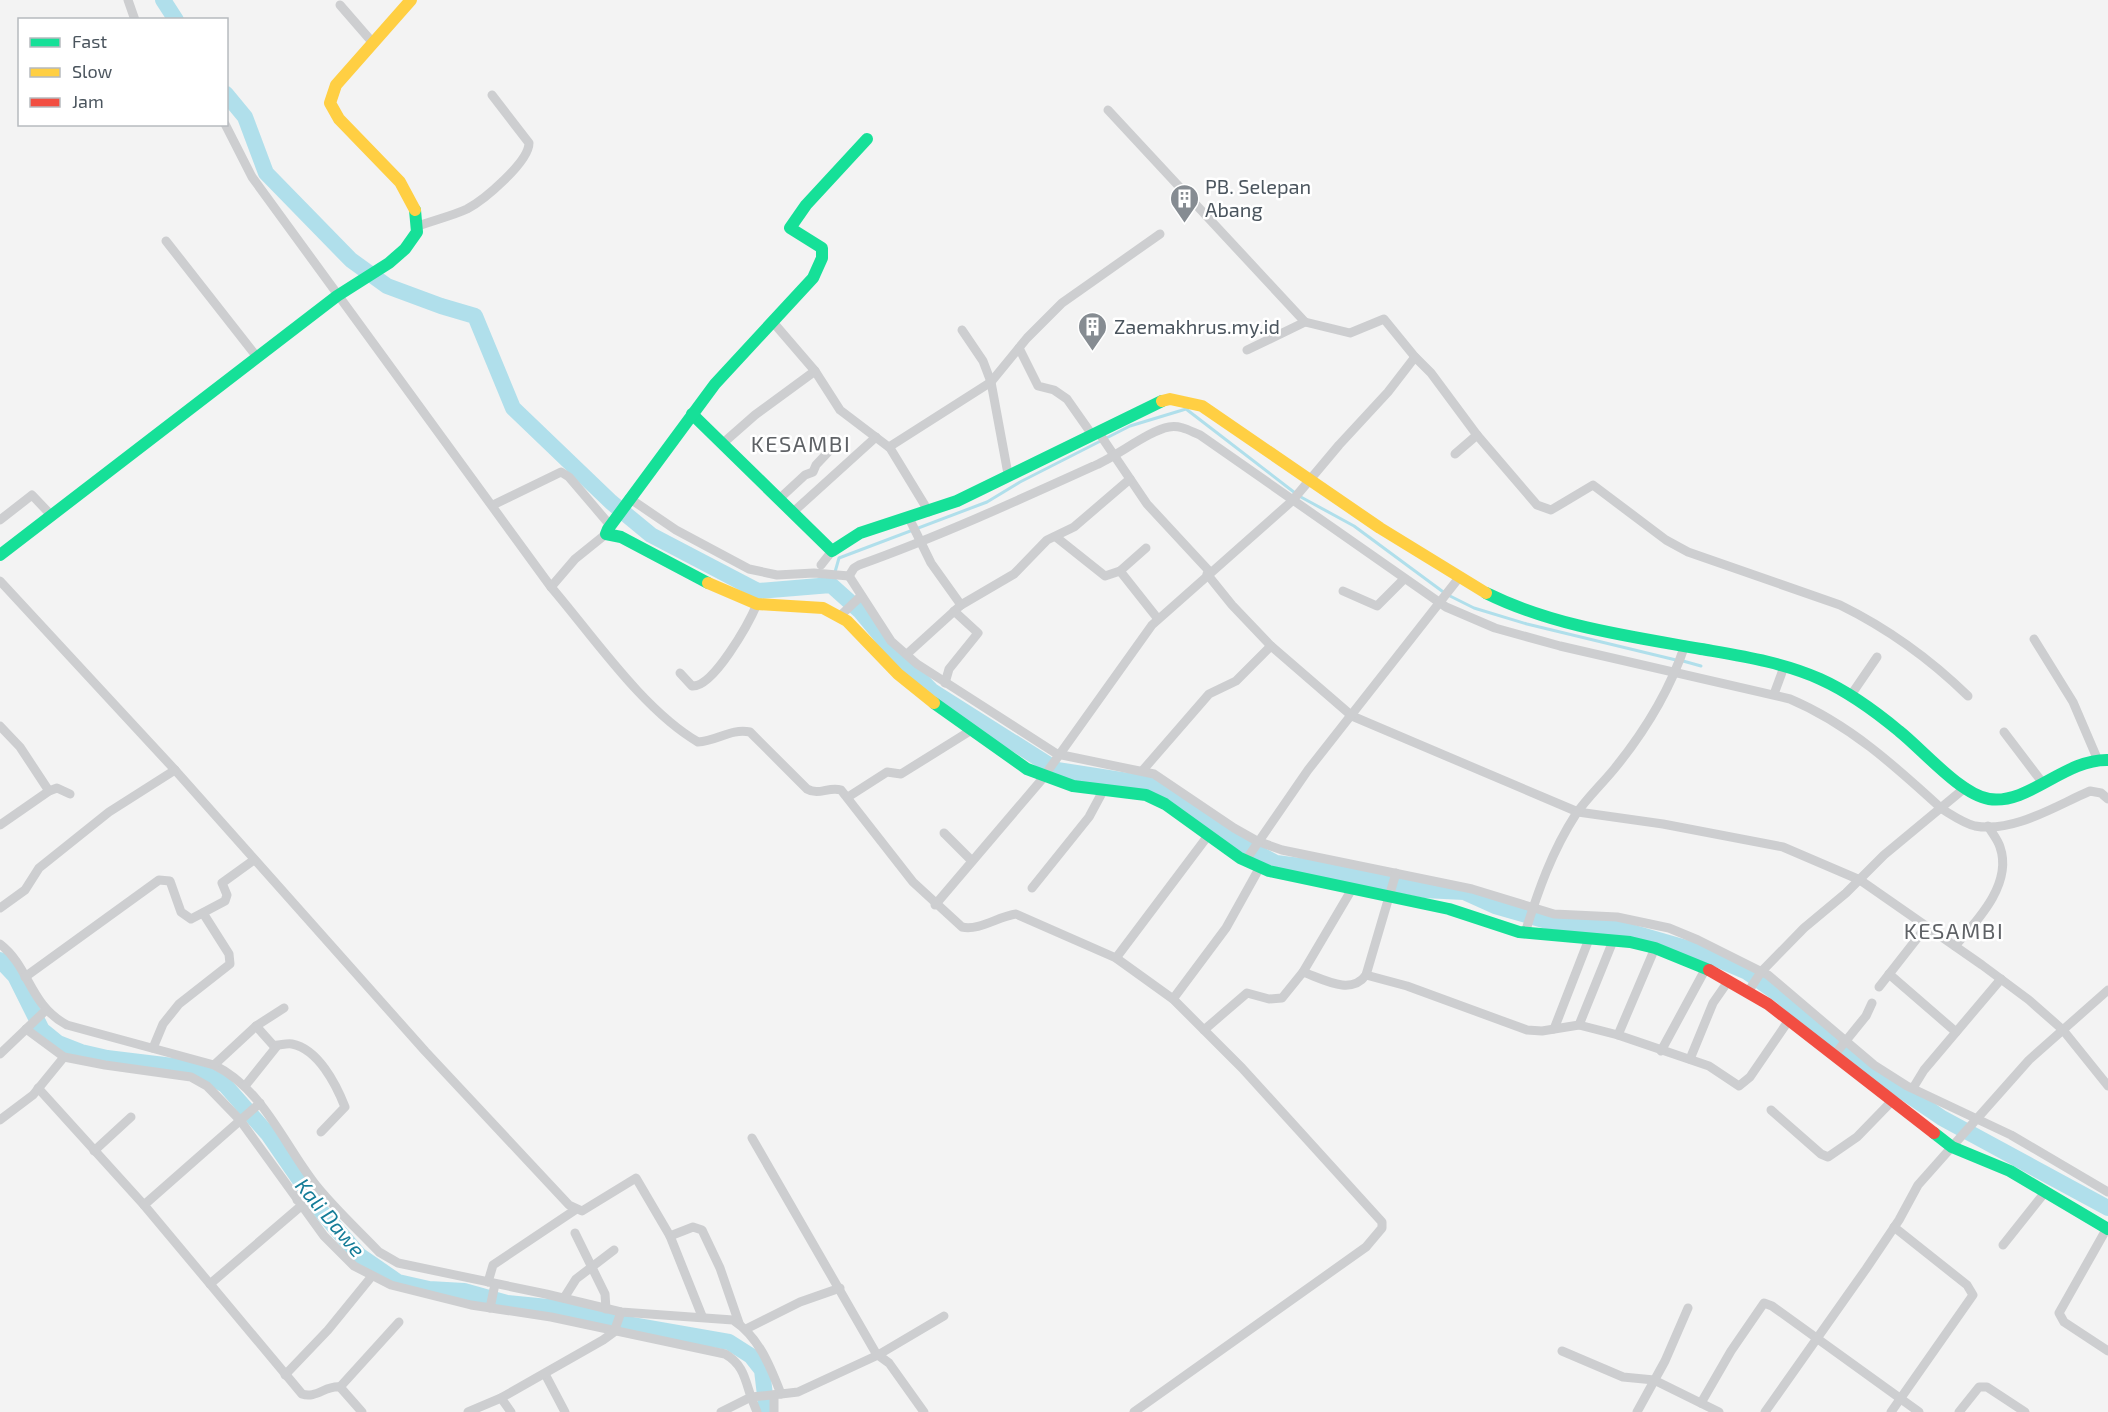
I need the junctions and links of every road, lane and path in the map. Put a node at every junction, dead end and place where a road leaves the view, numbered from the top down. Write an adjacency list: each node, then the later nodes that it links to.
1 (129, 0): 4 (street)
2 (411, 0): 5 (street)
3 (340, 5): 5 (street)
4 (134, 18)
5 (373, 43): 10 (street)
6 (492, 95): 10 (street)
7 (1108, 110): 15 (street)
8 (226, 126): 13 (street)
9 (867, 139): 14 (street)
10 (418, 226): 13 (street)
11 (1160, 234): 17 (street)
12 (166, 240): 19 (street)
13 (339, 295): 19 (street); 38 (street)
14 (772, 321): 21 (street); 23 (street)
15 (1305, 322): 18 (street); 20 (street)
16 (962, 330): 22 (street)
17 (1019, 348): 22 (street); 25 (street)
18 (1247, 350)
19 (257, 357): 41 (street)
20 (1414, 357): 24 (street); 34 (street)
21 (815, 371): 26 (street); 27 (street)
22 (991, 382): 28 (street); 32 (street)
23 (692, 414): 27 (street); 37 (street)
24 (1477, 435): 31 (street); 76 (street)
25 (1098, 436): 30 (street); 32 (street); 34 (street)
26 (876, 437): 28 (street); 40 (street)
27 (722, 444): 35 (street)
28 (889, 447): 39 (street)
29 (831, 449): 35 (street)
30 (1114, 454): 33 (street); 36 (street); 46 (street)
31 (1455, 454)
32 (1008, 474): 39 (street)
33 (1130, 479): 45 (street); 52 (street)
34 (1307, 482): 36 (street); 56 (street)
35 (778, 500): 40 (street)
36 (1293, 500): 52 (street); 54 (street)
37 (627, 501): 44 (street); 53 (street)
38 (493, 505): 44 (street); 57 (street)
39 (929, 512): 43 (street)
40 (792, 513): 48 (street)
41 (50, 514): 42 (street); 49 (street)
42 (0, 520)
43 (910, 521): 46 (street); 48 (street)
44 (609, 526): 57 (street); 61 (street)
45 (1056, 537): 51 (street); 62 (street)
46 (919, 541): 53 (street); 62 (street)
47 (1146, 548): 51 (street)
48 (831, 551): 50 (street)
49 (0, 555)
50 (821, 565)
51 (1120, 571): 64 (street)
52 (1208, 573): 64 (street); 66 (street)
53 (848, 576): 59 (street)
54 (1404, 579): 58 (street); 60 (street)
55 (0, 580): 83 (street)
56 (1457, 581): 60 (street); 67 (street)
57 (551, 587): 91 (street)
58 (1343, 591)
59 (859, 597): 63 (street); 68 (street)
60 (1442, 602): 71 (street); 77 (street)
61 (757, 604): 63 (street); 72 (street)
62 (957, 608): 68 (street); 73 (street)
63 (843, 613): 79 (street)
64 (1158, 619): 81 (street)
65 (2034, 639): 82 (street)
66 (1271, 646): 77 (street); 84 (street)
67 (1684, 649): 70 (street); 71 (street)
68 (907, 654): 73 (street)
69 (1877, 657): 75 (street)
70 (1784, 667): 74 (street); 75 (street)
71 (1676, 672): 74 (street); 94 (street)
72 (680, 673)
73 (945, 683): 81 (street)
74 (1774, 694): 93 (street)
75 (1851, 695): 89 (street)
76 (1968, 696)
77 (1352, 716): 94 (street); 99 (street)
78 (0, 726): 87 (street)
79 (970, 731): 85 (street); 91 (street)
80 (2004, 732): 86 (street)
81 (1057, 756): 84 (street); 85 (street)
82 (2102, 759): 86 (street)
83 (175, 770): 101 (street); 110 (street)
84 (1143, 770): 99 (street)
85 (1045, 774): 88 (street); 102 (street)
86 (2042, 782): 89 (street)
87 (49, 791): 90 (street); 95 (street)
88 (1103, 791): 98 (street); 106 (street)
89 (1962, 791): 93 (street)
90 (70, 794)
91 (848, 797): 109 (street)
92 (2108, 799): 96 (street)
93 (1943, 807): 96 (street); 105 (street)
94 (1578, 812): 105 (street); 111 (street)
95 (0, 825)
96 (1988, 826): 118 (street)
97 (944, 833): 102 (street)
98 (1206, 837): 100 (street); 120 (street)
99 (1256, 842): 100 (street); 104 (street)
100 (1246, 859): 103 (street)
101 (254, 860): 112 (street); 172 (street)
102 (972, 861): 109 (street)
103 (1260, 867): 107 (street); 132 (street)
104 (1395, 877): 108 (street); 111 (street)
105 (1860, 880): 113 (street); 123 (street)
106 (1032, 888)
107 (1352, 889): 108 (street); 122 (street)
108 (1389, 897): 114 (street); 125 (street)
109 (935, 905): 120 (street)
110 (0, 908)
111 (1532, 910): 114 (street); 123 (street)
112 (203, 913): 126 (street); 146 (street)
113 (1926, 927): 118 (street); 124 (street)
114 (1526, 930): 115 (street)
115 (1589, 939): 116 (street); 140 (street)
116 (1613, 941): 119 (street); 137 (street)
117 (0, 944): 126 (street)
118 (1955, 946): 127 (street)
119 (1655, 948): 121 (street); 144 (street)
120 (1116, 958): 132 (street)
121 (1706, 969): 128 (street); 148 (street)
122 (1303, 972): 125 (street); 141 (street)
123 (1761, 972): 130 (street); 147 (street)
124 (1889, 974): 129 (street); 143 (street)
125 (1366, 975): 140 (street)
126 (25, 977): 135 (street)
127 (2001, 979): 142 (street); 143 (street)
128 (1729, 980): 130 (street); 151 (street)
129 (1880, 987)
130 (1750, 989): 136 (street)
131 (2108, 990): 142 (street)
132 (1173, 999): 141 (street)
133 (1872, 1003): 147 (street)
134 (284, 1008): 139 (street)
135 (42, 1014): 138 (street); 146 (street)
136 (1788, 1020): 147 (street); 151 (street)
137 (1579, 1025): 140 (street); 144 (street)
138 (29, 1026): 149 (street); 150 (street)
139 (256, 1026): 145 (street); 152 (street)
140 (1554, 1029)
141 (1204, 1030): 214 (street)
142 (2063, 1030): 154 (street); 161 (street)
143 (1956, 1032): 156 (street)
144 (1618, 1035): 148 (street)
145 (277, 1046): 153 (street); 163 (street)
146 (153, 1048): 152 (street)
147 (1840, 1049): 156 (street); 157 (street)
148 (1661, 1051): 151 (street)
149 (0, 1054)
150 (64, 1057): 155 (street); 159 (street)
151 (1690, 1059)
152 (214, 1065): 153 (street)
153 (245, 1086): 159 (street)
154 (2108, 1086)
155 (38, 1088): 162 (street); 166 (street)
156 (1913, 1088): 161 (street)
157 (1892, 1101): 158 (street); 165 (street)
158 (1771, 1110)
159 (250, 1111): 167 (street); 170 (street); 171 (street)
160 (131, 1117): 166 (street)
161 (1977, 1118): 165 (street); 169 (street)
162 (0, 1120)
163 (321, 1132)
164 (752, 1138): 183 (street)
165 (1955, 1143): 168 (street); 173 (street)
166 (94, 1151): 171 (street)
167 (315, 1185): 170 (street); 182 (street)
168 (2046, 1191): 174 (street); 177 (street)
169 (2108, 1192)
170 (299, 1203): 180 (street); 181 (street)
171 (144, 1205): 181 (street)
172 (575, 1210): 176 (street); 182 (street)
173 (1894, 1227): 193 (street); 204 (street)
174 (2108, 1229): 195 (street)
175 (575, 1233): 179 (street)
176 (670, 1236): 188 (street); 192 (street)
177 (2003, 1245)
178 (614, 1250): 179 (street)
179 (592, 1265): 184 (street); 187 (street)
180 (372, 1276): 185 (street); 198 (street)
181 (210, 1284): 198 (street)
182 (492, 1285): 184 (street); 185 (street)
183 (840, 1288): 192 (street); 196 (street)
184 (564, 1298): 187 (street)
185 (491, 1305): 191 (street)
186 (1688, 1308): 199 (street)
187 (606, 1309): 191 (street)
188 (702, 1316): 191 (street); 192 (street)
189 (944, 1316): 196 (street)
190 (399, 1322): 200 (street)
191 (618, 1323): 197 (street); 202 (street)
192 (742, 1326): 201 (street)
193 (1816, 1340): 204 (street); 205 (street); 217 (street)
194 (1562, 1351): 199 (street)
195 (2108, 1351)
196 (877, 1355): 201 (street); 213 (street)
197 (545, 1374): 203 (street); 209 (street)
198 (285, 1375): 200 (street)
199 (1654, 1380): 205 (street); 215 (street)
200 (340, 1387): 206 (street)
201 (775, 1395): 202 (street); 212 (street)
202 (754, 1397): 210 (street); 211 (street)
203 (501, 1398): 207 (street); 208 (street)
204 (1901, 1399): 218 (street); 219 (street)
205 (1701, 1403): 216 (street)
206 (362, 1412)
207 (468, 1412)
208 (511, 1412)
209 (565, 1412)
210 (721, 1412)
211 (757, 1412)
212 (774, 1412)
213 (924, 1412)
214 (1134, 1412)
215 (1637, 1412)
216 (1719, 1412)
217 (1765, 1412)
218 (1891, 1412)
219 (1919, 1412)
220 (1959, 1412): 221 (street)
221 (2025, 1412)

